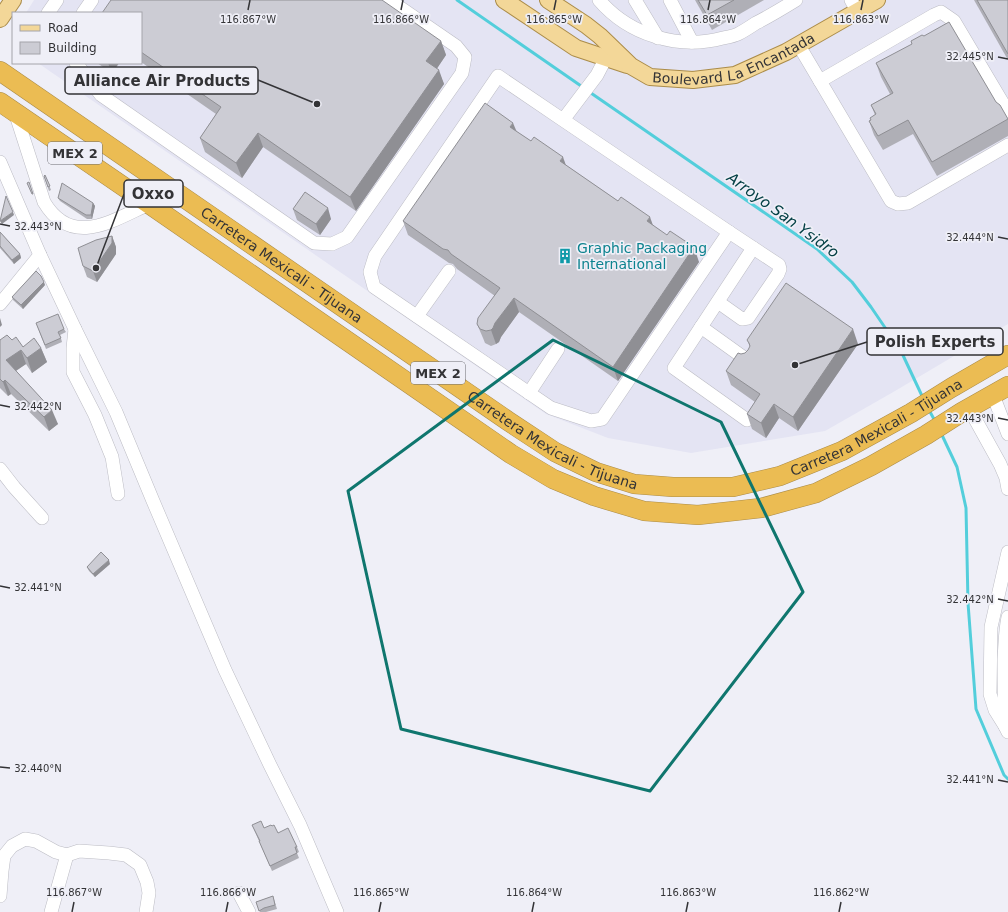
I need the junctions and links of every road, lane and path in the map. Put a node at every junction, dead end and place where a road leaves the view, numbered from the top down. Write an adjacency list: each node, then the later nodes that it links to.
1 (13, 0): 15 (main road)
2 (57, 0): 13 (street)
3 (92, 0): 14 (street)
4 (389, 0): 20 (street)
5 (504, 0): 19 (main road, Boulevard La Encantada)
6 (548, 0): 19 (main road, Boulevard La Encantada)
7 (599, 0): 16 (street)
8 (635, 0): 16 (street)
9 (670, 0): 17 (street)
10 (796, 0): 17 (street)
11 (877, 0): 12 (main road, Boulevard La Encantada)
12 (854, 6): 18 (main road, Boulevard La Encantada)
13 (49, 12)
14 (84, 12)
15 (0, 19)
16 (658, 38): 17 (street)
17 (692, 42)
18 (798, 44): 19 (main road, Boulevard La Encantada); 22 (street)
19 (609, 53): 25 (street)
20 (77, 64)
21 (0, 71): 39 (highway, Carretera Mexicali - Tijuana / MEX 2)
22 (820, 81): 24 (street); 26 (street)
23 (8, 107): 28 (highway, Carretera Mexicali - Tijuana / MEX 2); 28 (street)
24 (1008, 112)
25 (563, 120): 29 (street); 35 (street)
26 (1008, 145)
27 (0, 162): 31 (street)
28 (150, 204): 43 (highway, Carretera Mexicali - Tijuana / MEX 2)
29 (729, 232): 30 (street); 42 (street)
30 (753, 248): 33 (street); 33 (street)
31 (40, 255): 34 (street); 37 (street)
32 (449, 271): 35 (street)
33 (718, 302): 36 (street)
34 (0, 304)
35 (417, 316): 42 (street)
36 (701, 327): 40 (street); 44 (street)
37 (75, 329): 48 (street); 59 (street)
38 (558, 349): 42 (street)
39 (1008, 355)
40 (747, 360)
41 (1001, 390): 43 (highway, Carretera Mexicali - Tijuana / MEX 2); 45 (street)
42 (529, 393)
43 (966, 410): 47 (street)
44 (747, 420)
45 (1008, 434)
46 (0, 469): 49 (street)
47 (1007, 482)
48 (118, 494)
49 (42, 518)
50 (1008, 552): 52 (street)
51 (1008, 617): 52 (street)
52 (1006, 729)
53 (67, 855): 55 (street); 56 (street); 57 (street)
54 (239, 893): 58 (street)
55 (0, 896)
56 (51, 912)
57 (146, 912)
58 (249, 912)
59 (337, 912)

